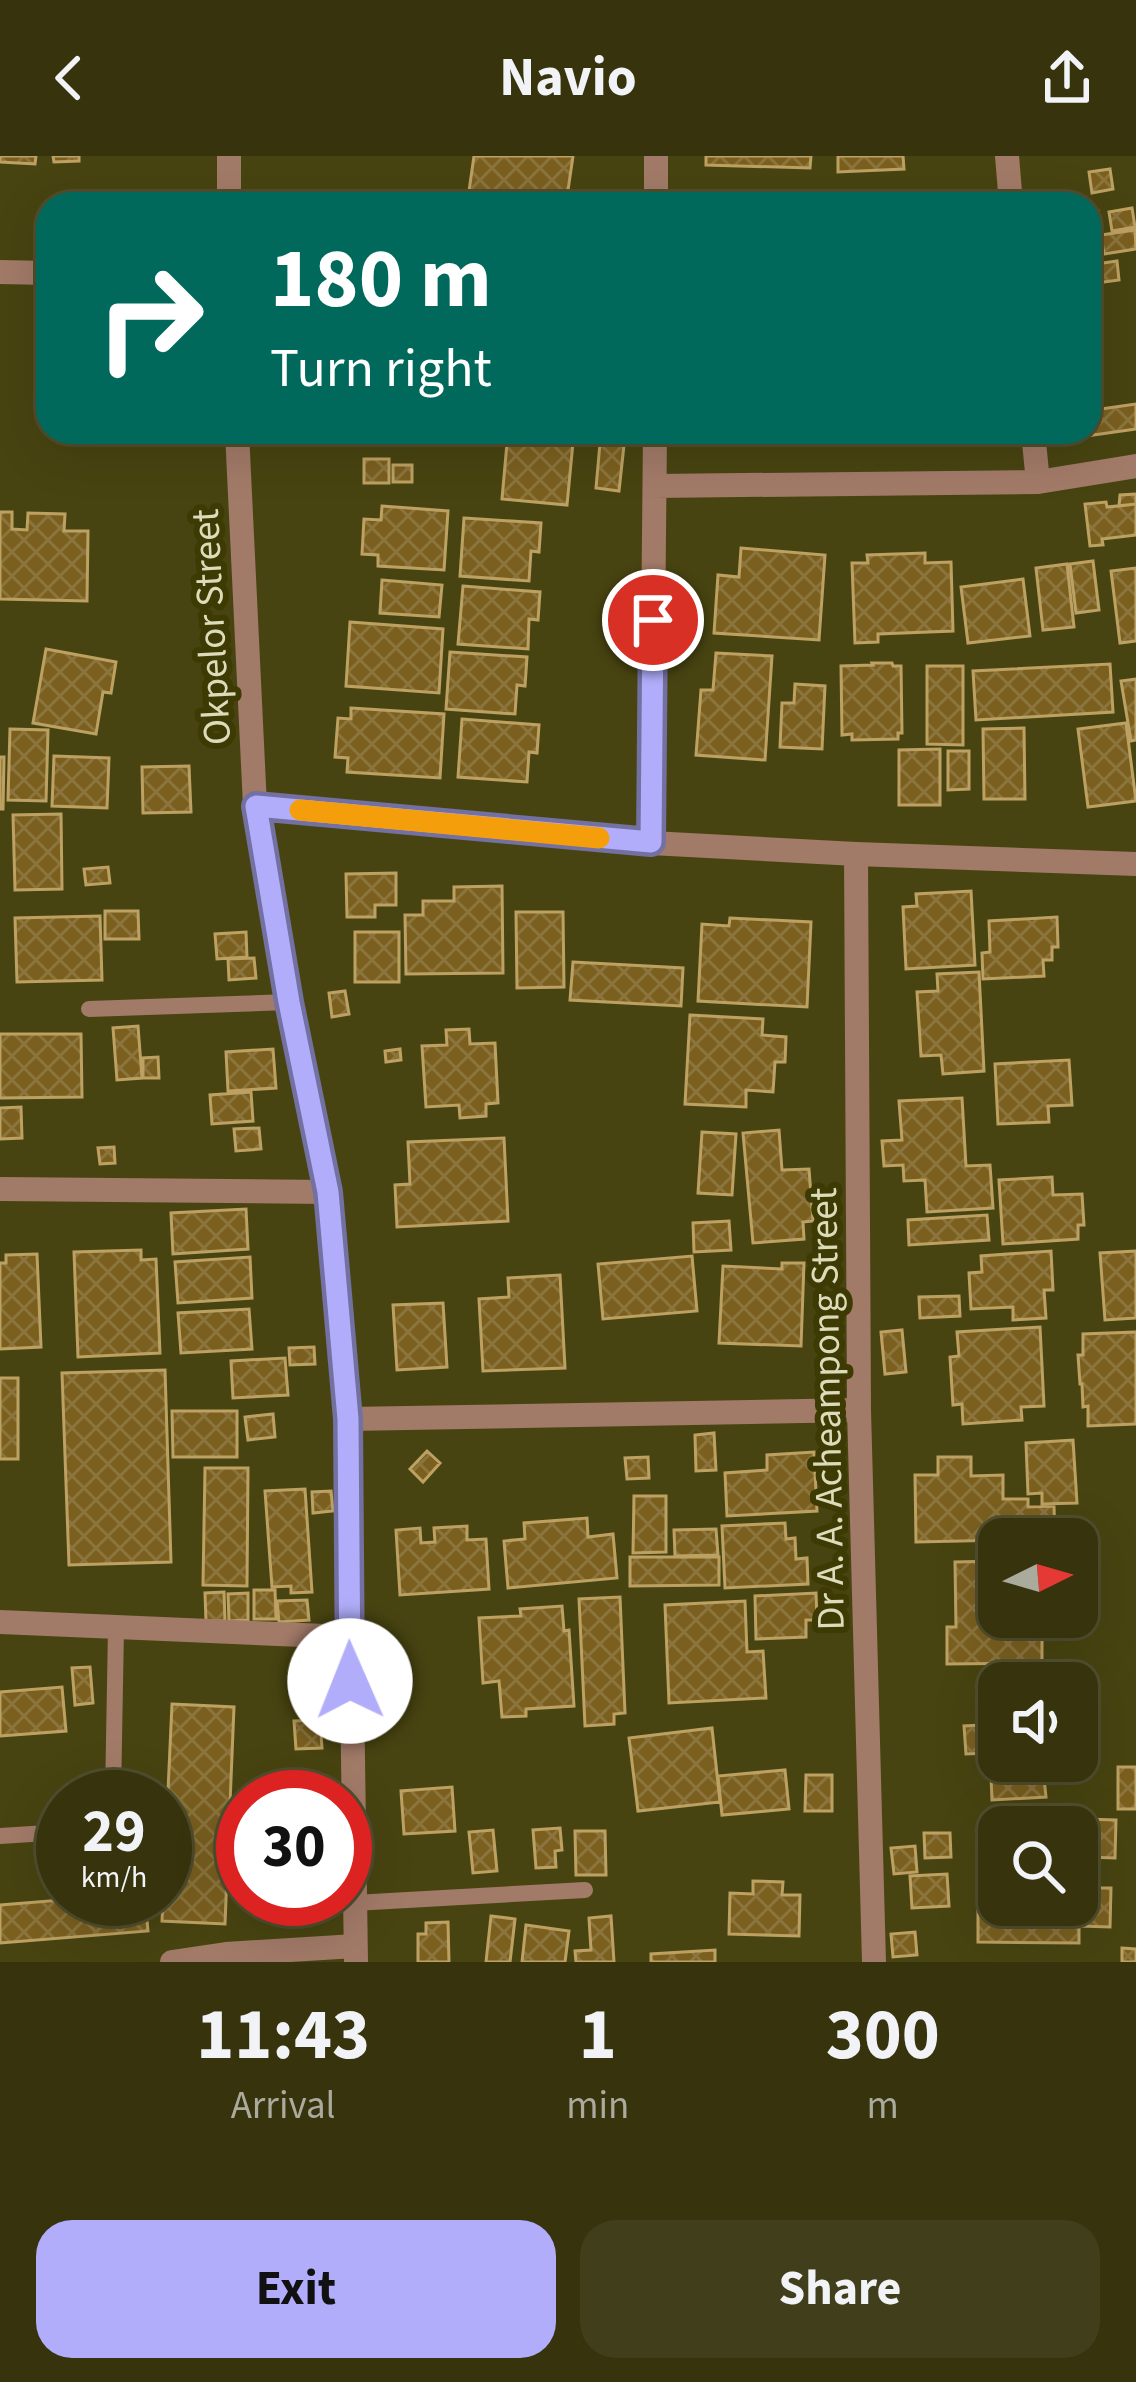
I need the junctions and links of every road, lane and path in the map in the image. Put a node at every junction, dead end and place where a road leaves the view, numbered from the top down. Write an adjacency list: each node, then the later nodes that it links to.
1 (229, 156): 4 (street)
2 (656, 156): 5 (street)
3 (1006, 156): 6 (street)
4 (229, 192)
5 (656, 192)
6 (1010, 192)
7 (0, 272): 8 (street)
8 (36, 273)
9 (238, 444): 15 (street, Okpelor Street)
10 (655, 444): 14 (street)
11 (1034, 444): 13 (street)
12 (1136, 466): 13 (street)
13 (1038, 482): 14 (street)
14 (655, 486): 16 (street)
15 (256, 806): 16 (street); 19 (street, Okpelor Street)
16 (651, 842): 17 (street)
17 (856, 854): 18 (street); 23 (street, Dr A. A. Acheampong Street)
18 (1136, 864)
19 (289, 1002): 20 (lane); 22 (street, Okpelor Street)
20 (89, 1009)
21 (0, 1189): 22 (street)
22 (328, 1192): 24 (street, Okpelor Street)
23 (859, 1410): 24 (street); 36 (street, Dr A. A. Acheampong Street)
24 (348, 1419): 27 (street, Okpelor Street)
25 (0, 1622): 26 (street)
26 (116, 1628): 27 (street); 28 (lane)
27 (349, 1637): 29 (street, Okpelor Street)
28 (113, 1770)
29 (352, 1770)
30 (36, 1834): 31 (lane)
31 (0, 1836)
32 (586, 1890): 33 (lane)
33 (372, 1902)
34 (356, 1954): 35 (street)
35 (172, 1962)
36 (874, 1962)

